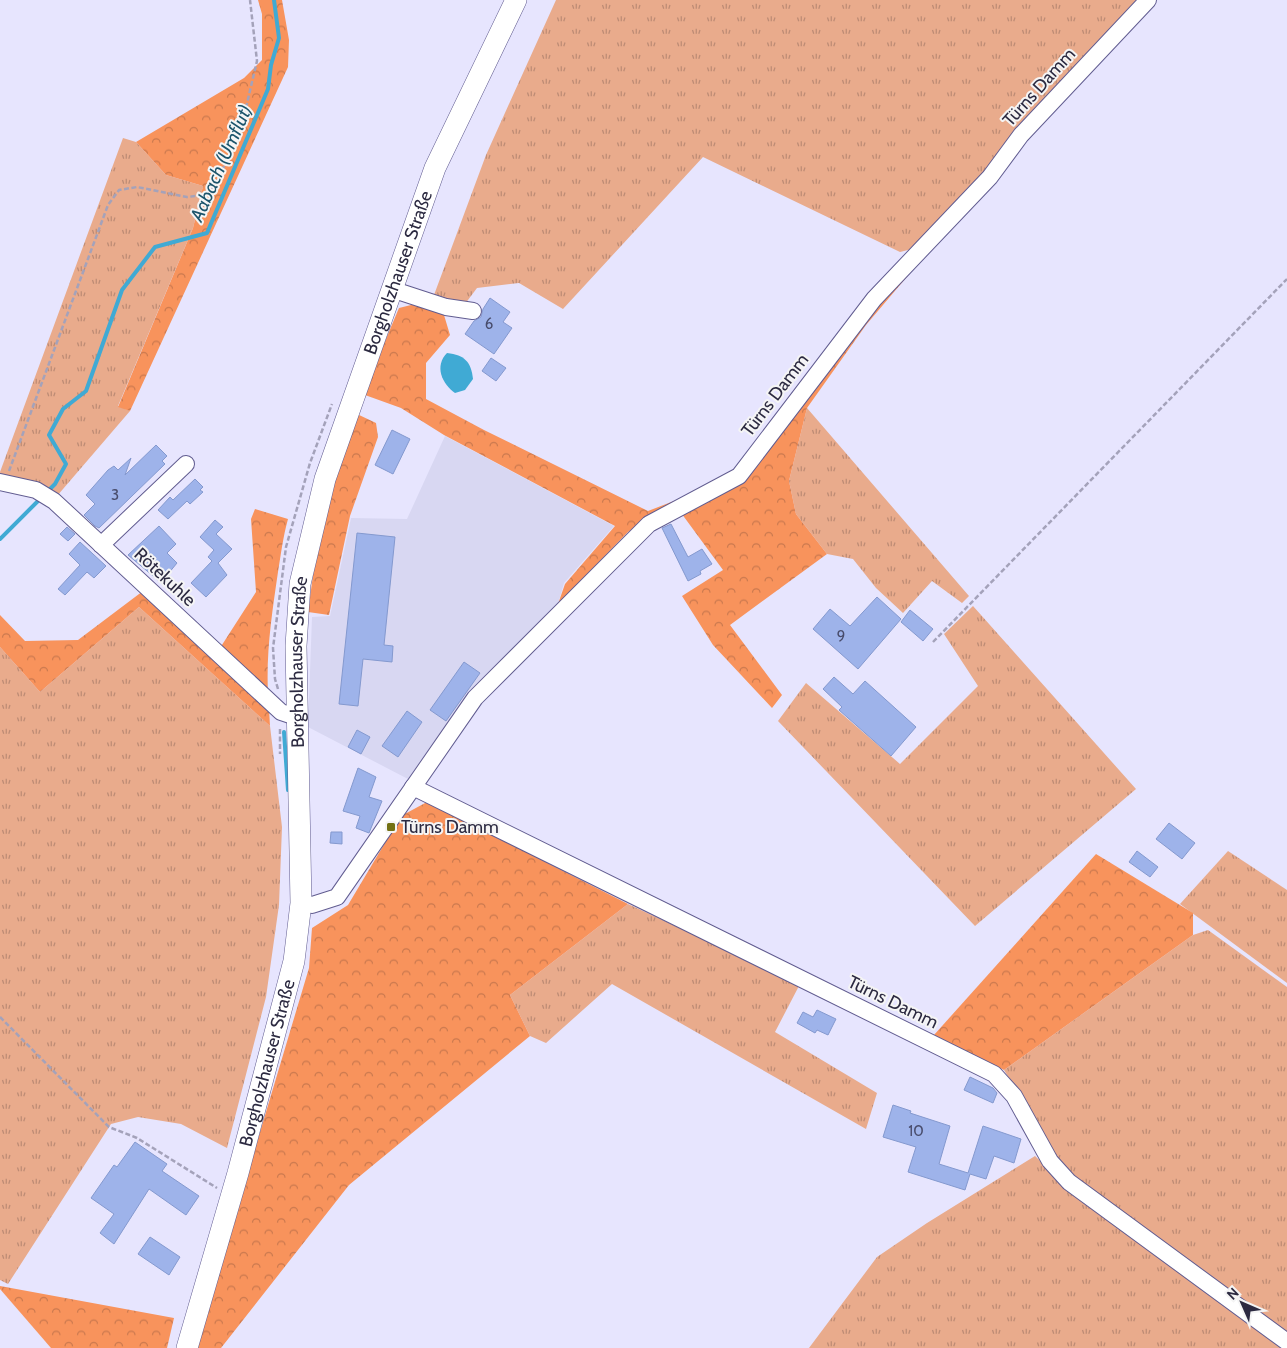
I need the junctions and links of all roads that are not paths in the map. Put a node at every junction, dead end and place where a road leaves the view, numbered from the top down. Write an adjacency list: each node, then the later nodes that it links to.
1 (516, 0): 3 (main road, Borgholzhauser Straße)
2 (1148, 0): 9 (street, Türns Damm)
3 (391, 289): 4 (street); 8 (main road, Borgholzhauser Straße)
4 (474, 311)
5 (186, 464): 7 (street)
6 (2, 483): 7 (street, Rötekuhle)
7 (101, 545): 8 (street, Rötekuhle)
8 (296, 717): 10 (main road, Borgholzhauser Straße)
9 (413, 786): 10 (street, Türns Damm); 11 (street, Türns Damm)
10 (301, 904): 12 (main road, Borgholzhauser Straße)
11 (1287, 1342)
12 (187, 1348)

